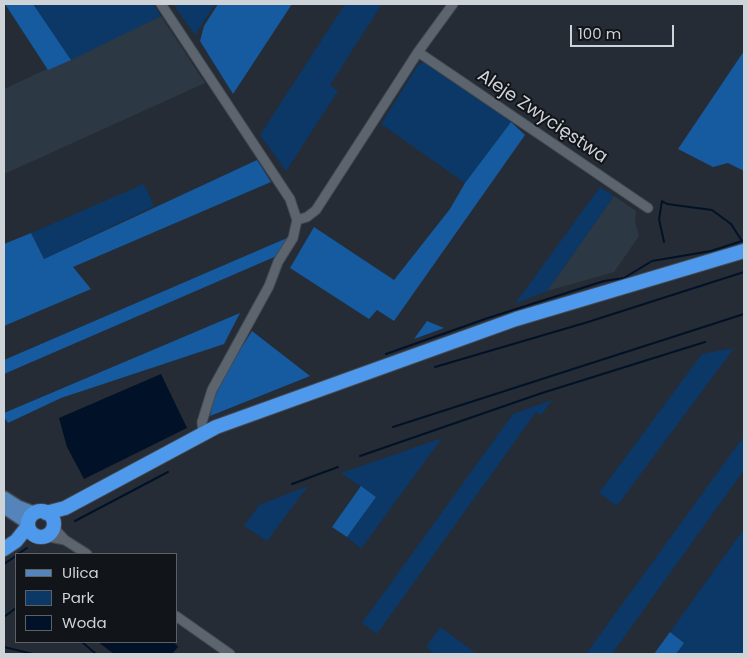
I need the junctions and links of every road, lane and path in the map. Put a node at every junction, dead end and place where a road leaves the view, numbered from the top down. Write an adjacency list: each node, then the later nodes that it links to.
1 (161, 4): 5 (street)
2 (453, 4): 3 (street)
3 (418, 52): 4 (street, Aleje Zwycięstwa); 5 (street)
4 (648, 208)
5 (297, 220): 7 (street)
6 (744, 251): 7 (highway)
7 (203, 434): 10 (highway)
8 (4, 497): 10 (main road)
9 (4, 508): 10 (main road)
10 (40, 524): 11 (highway); 12 (street)
11 (4, 549)
12 (85, 553)
13 (178, 617): 14 (street)
14 (230, 654)

